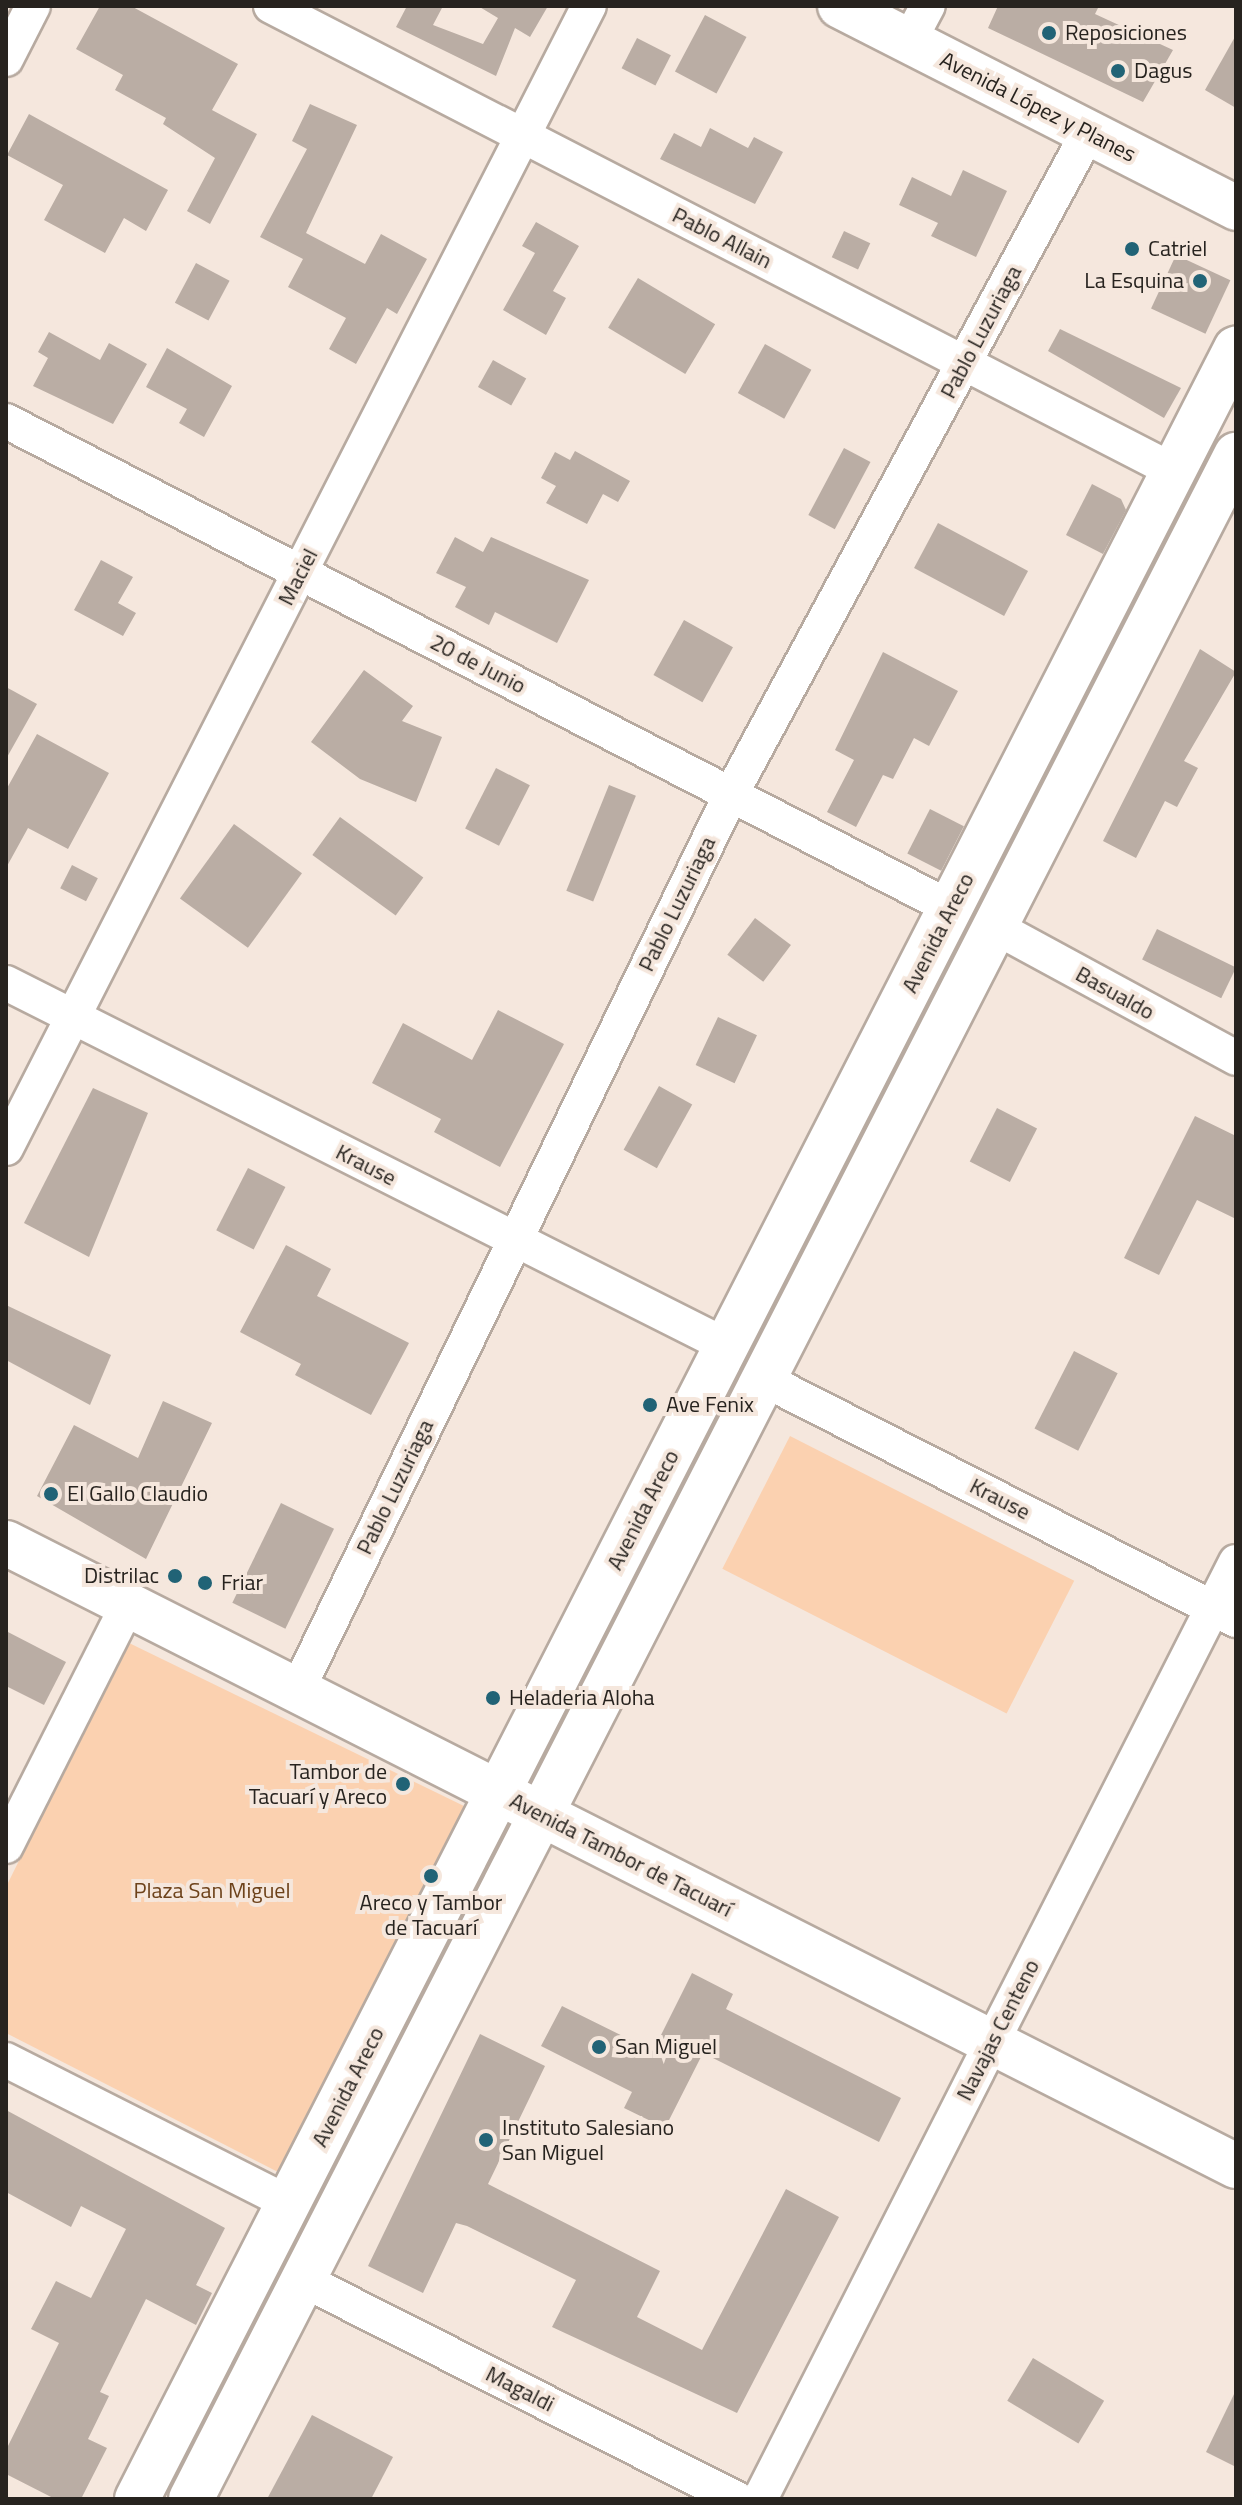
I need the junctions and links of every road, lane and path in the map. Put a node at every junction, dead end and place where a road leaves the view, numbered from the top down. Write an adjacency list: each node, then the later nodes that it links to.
1 (33, 6): 6 (street)
2 (271, 6): 8 (street, Pablo Allain)
3 (589, 6): 8 (street, Maciel)
4 (840, 6): 5 (main road, Avenida López y Planes)
5 (918, 24): 7 (main road, Avenida López y Planes)
6 (6, 59)
7 (1088, 133): 9 (main road, Avenida López y Planes); 11 (street, Pablo Luzuriaga)
8 (523, 136): 11 (street, Pablo Allain); 16 (street, Maciel)
9 (1236, 208)
10 (1236, 349): 14 (main road, Avenida Areco)
11 (965, 363): 14 (street, Pablo Allain); 17 (street, Pablo Luzuriaga)
12 (6, 421): 16 (street, 20 de Junio)
13 (1236, 455): 15 (main road)
14 (1174, 471): 18 (main road, Avenida Areco)
15 (1226, 501): 19 (main road)
16 (300, 572): 17 (street, 20 de Junio); 21 (street, Maciel)
17 (731, 794): 18 (street, 20 de Junio); 24 (street, Pablo Luzuriaga)
18 (951, 908): 25 (main road, Avenida Areco)
19 (995, 927): 22 (street, Basualdo); 26 (main road)
20 (6, 983): 21 (street, Krause)
21 (73, 1017): 23 (street, Maciel); 24 (street, Krause)
22 (1236, 1058)
23 (6, 1148)
24 (513, 1239): 25 (street, Krause); 31 (street, Pablo Luzuriaga)
25 (727, 1346): 32 (main road, Avenida Areco)
26 (763, 1379): 30 (street, Krause); 33 (main road)
27 (6, 1543): 29 (main road, Avenida Tambor de Tacuarí)
28 (1236, 1562): 30 (street, Navajas Centeno)
29 (128, 1605): 31 (main road, Avenida Tambor de Tacuarí); 34 (street)
30 (1224, 1614): 35 (street, Navajas Centeno)
31 (297, 1691): 32 (main road, Avenida Tambor de Tacuarí)
32 (498, 1793): 33 (main road, Avenida Tambor de Tacuarí); 38 (main road, Avenida Areco)
33 (540, 1815): 35 (main road, Avenida Tambor de Tacuarí); 39 (main road)
34 (6, 1846)
35 (992, 2041): 37 (main road, Avenida Tambor de Tacuarí); 43 (street, Navajas Centeno)
36 (6, 2060): 38 (street)
37 (1236, 2166)
38 (289, 2203): 40 (main road, Avenida Areco)
39 (303, 2280): 41 (main road); 42 (street, Magaldi)
40 (137, 2499)
41 (191, 2499)
42 (737, 2499)
43 (760, 2499)

